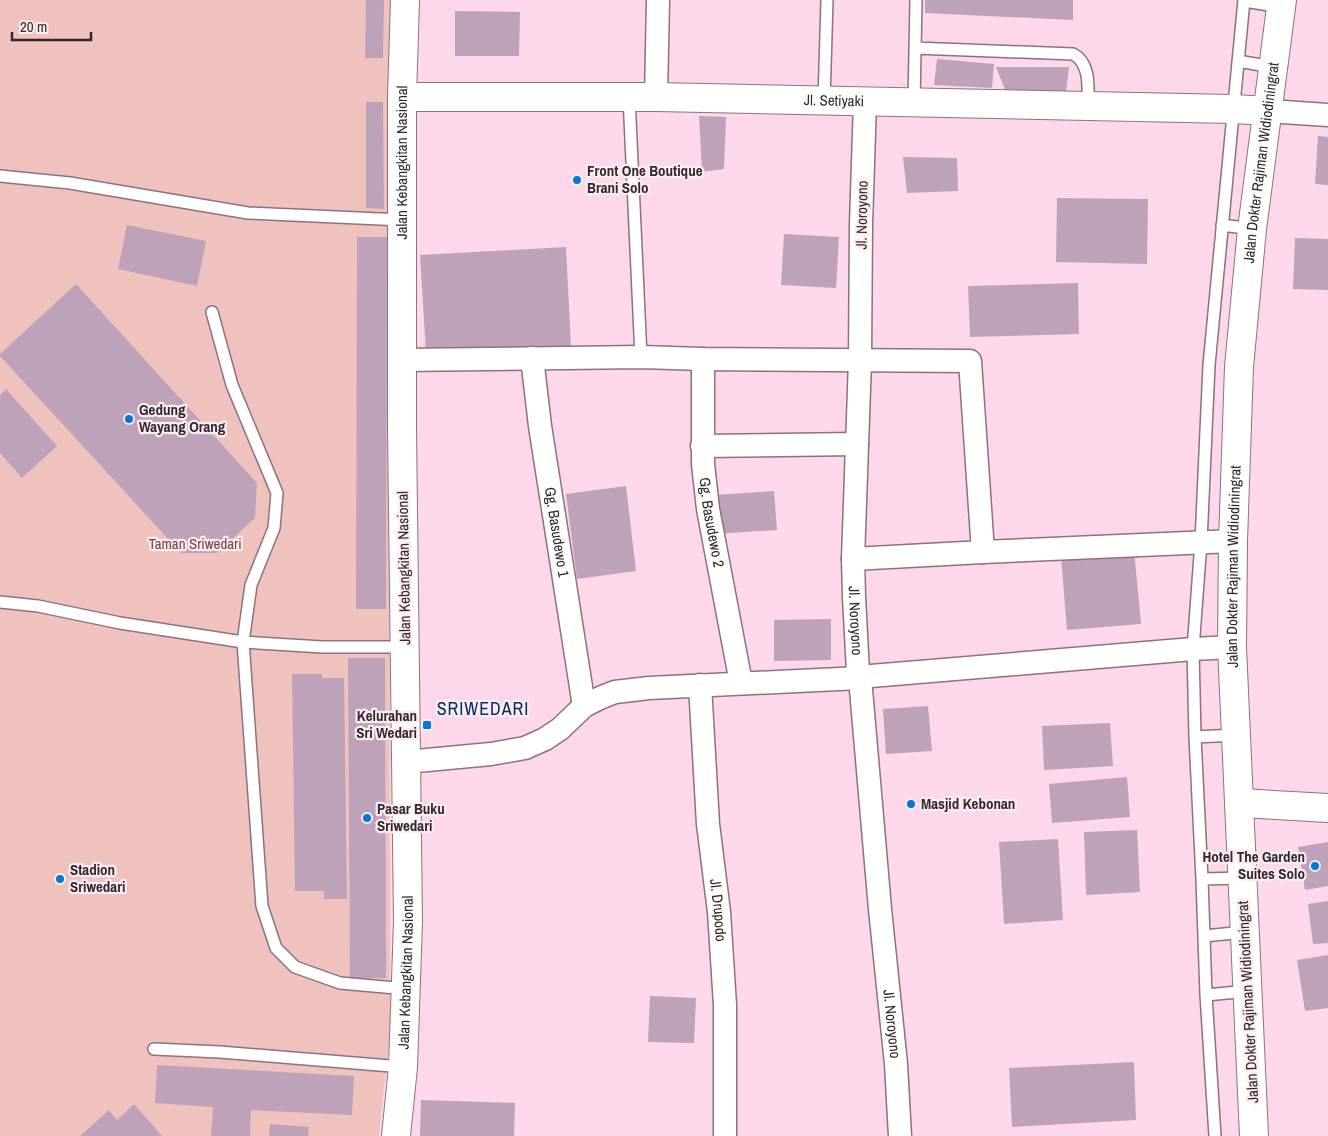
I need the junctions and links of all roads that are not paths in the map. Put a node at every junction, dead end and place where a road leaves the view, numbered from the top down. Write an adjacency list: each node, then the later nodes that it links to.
1 (405, 0): 10 (main road, Jalan Kebangkitan Nasional)
2 (658, 0): 12 (street)
3 (827, 0): 13 (lane)
4 (916, 0): 7 (lane)
5 (1244, 1): 6 (lane); 8 (lane)
6 (1281, 4): 9 (main road, Jalan Dokter Rajiman Widiodiningrat)
7 (915, 48): 15 (lane); 16 (lane)
8 (1238, 61): 9 (lane); 17 (lane)
9 (1274, 67): 18 (main road, Jalan Dokter Rajiman Widiodiningrat)
10 (402, 97): 11 (main road, Jl. Setiyaki); 21 (main road, Jalan Kebangkitan Nasional)
11 (629, 97): 12 (main road, Jl. Setiyaki); 25 (lane)
12 (656, 97): 13 (main road, Jl. Setiyaki)
13 (824, 101): 14 (main road, Jl. Setiyaki)
14 (865, 102): 15 (main road, Jl. Setiyaki); 29 (street, Jl. Noroyono)
15 (914, 103): 16 (main road, Jl. Setiyaki)
16 (1088, 106): 17 (main road, Jl. Setiyaki)
17 (1233, 109): 18 (main road, Jl. Setiyaki); 22 (lane)
18 (1268, 111): 19 (street); 23 (main road, Jalan Dokter Rajiman Widiodiningrat)
19 (1328, 115)
20 (0, 176): 21 (lane)
21 (402, 220): 28 (main road, Jalan Kebangkitan Nasional)
22 (1222, 225): 23 (lane); 33 (lane)
23 (1252, 229): 32 (main road, Jalan Dokter Rajiman Widiodiningrat)
24 (212, 312): 37 (lane)
25 (641, 357): 26 (street); 27 (street)
26 (532, 358): 28 (street); 44 (street, Gg. Basudewo 1)
27 (703, 359): 29 (street); 31 (street, Gg. Basudewo 2)
28 (402, 360): 38 (main road, Jalan Kebangkitan Nasional)
29 (860, 361): 30 (street, Jl. Noroyono); 34 (street)
30 (857, 444): 31 (street); 35 (street, Jl. Noroyono)
31 (702, 446): 42 (street, Gg. Basudewo 2)
32 (1233, 541): 33 (street); 39 (main road, Jalan Dokter Rajiman Widiodiningrat)
33 (1200, 542): 34 (street); 40 (lane)
34 (983, 552): 35 (street)
35 (853, 559): 41 (street, Jl. Noroyono)
36 (0, 602): 37 (lane)
37 (243, 642): 38 (lane); 54 (lane)
38 (404, 647): 47 (main road, Jalan Kebangkitan Nasional)
39 (1232, 647): 40 (street); 45 (main road, Jalan Dokter Rajiman Widiodiningrat)
40 (1192, 649): 41 (street); 46 (lane)
41 (860, 678): 42 (street); 61 (street, Jl. Noroyono)
42 (741, 683): 43 (street)
43 (700, 685): 44 (street); 60 (street, Jl. Drupodo)
44 (584, 706): 47 (street)
45 (1237, 735): 46 (lane); 48 (main road, Jalan Dokter Rajiman Widiodiningrat)
46 (1195, 738): 51 (lane)
47 (406, 762): 54 (main road, Jalan Kebangkitan Nasional)
48 (1240, 803): 49 (main road); 50 (main road, Jalan Dokter Rajiman Widiodiningrat)
49 (1328, 808)
50 (1243, 878): 51 (lane); 52 (main road, Jalan Dokter Rajiman Widiodiningrat)
51 (1202, 879): 53 (lane)
52 (1244, 932): 53 (lane); 55 (main road, Jalan Dokter Rajiman Widiodiningrat)
53 (1204, 936): 56 (lane)
54 (407, 988): 58 (main road, Jalan Kebangkitan Nasional)
55 (1248, 991): 56 (lane); 63 (main road, Jalan Dokter Rajiman Widiodiningrat)
56 (1206, 995): 62 (lane)
57 (154, 1049): 58 (lane)
58 (403, 1067): 59 (main road, Jalan Kebangkitan Nasional)
59 (396, 1136)
60 (725, 1136)
61 (900, 1136)
62 (1215, 1136)
63 (1254, 1136)

